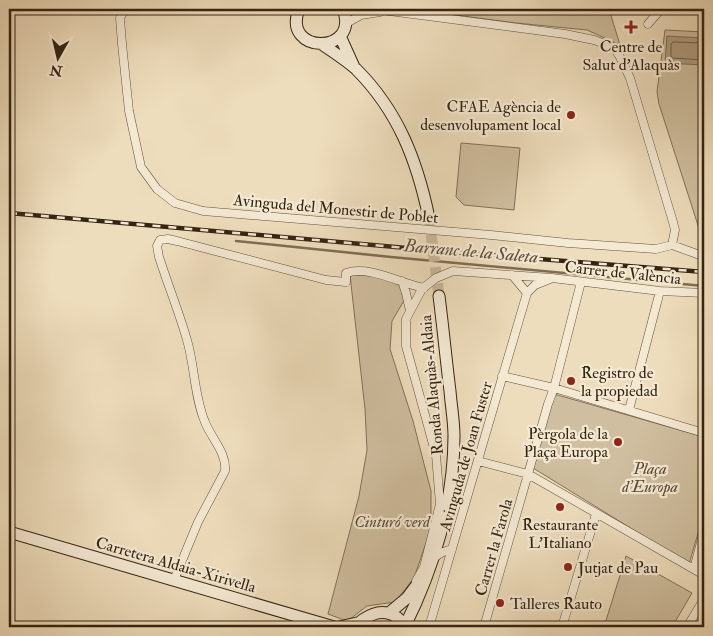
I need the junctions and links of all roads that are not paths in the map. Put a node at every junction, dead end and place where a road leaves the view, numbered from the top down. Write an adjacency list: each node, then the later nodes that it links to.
1 (125, 9): 14 (street, Avinguda del Monestir de Poblet)
2 (287, 9): 7 (street)
3 (342, 9): 8 (street)
4 (374, 9): 6 (street)
5 (661, 9): 9 (street)
6 (390, 11): 8 (street); 14 (street)
7 (297, 13): 11 (street)
8 (345, 24): 10 (street)
9 (648, 24)
10 (340, 36): 11 (street); 12 (street)
11 (322, 44): 12 (street)
12 (355, 69): 13 (street)
13 (429, 218)
14 (672, 245): 15 (street, Avinguda del Monestir de Poblet)
15 (704, 255)
16 (512, 274): 17 (street, Carrer de València); 20 (street, Carrer de València); 22 (street)
17 (552, 278): 19 (street, Carrer de València); 22 (street)
18 (402, 282): 20 (street); 25 (street); 40 (street)
19 (581, 282): 21 (street, Carrer de València); 27 (street)
20 (424, 288): 25 (street, Ronda Alaquàs-Aldaia)
21 (660, 291): 23 (street, Carrer de València); 28 (street)
22 (526, 293): 26 (street, Avinguda de Joan Fuster)
23 (704, 294)
24 (439, 296): 36 (street, Ronda Alaquàs-Aldaia)
25 (410, 311): 41 (street, Ronda Alaquàs-Aldaia)
26 (502, 376): 27 (street); 30 (street, Avinguda de Joan Fuster)
27 (554, 388): 28 (street); 31 (street)
28 (630, 410): 29 (street)
29 (704, 433)
30 (478, 461): 31 (street); 35 (street, Avinguda de Joan Fuster)
31 (528, 474): 32 (street); 49 (street, Carrer la Farola)
32 (596, 514): 37 (street); 50 (street)
33 (704, 530): 37 (street)
34 (9, 532): 40 (street, Carretera Aldaia-Xirivella)
35 (452, 548): 36 (street); 48 (street, Avinguda de Joan Fuster)
36 (432, 560): 38 (street, Ronda Alaquàs-Aldaia)
37 (694, 569): 39 (street)
38 (428, 571): 41 (street, Ronda Alaquàs-Aldaia); 47 (street, Ronda Alaquàs-Aldaia)
39 (704, 575)
40 (174, 580): 45 (street, Carretera Aldaia-Xirivella)
41 (407, 598): 43 (street, Ronda Alaquàs-Aldaia)
42 (704, 599): 51 (street)
43 (388, 613): 44 (street); 47 (street)
44 (356, 625): 46 (street)
45 (334, 627)
46 (339, 627)
47 (406, 627)
48 (430, 627)
49 (484, 627)
50 (562, 627)
51 (687, 627)

